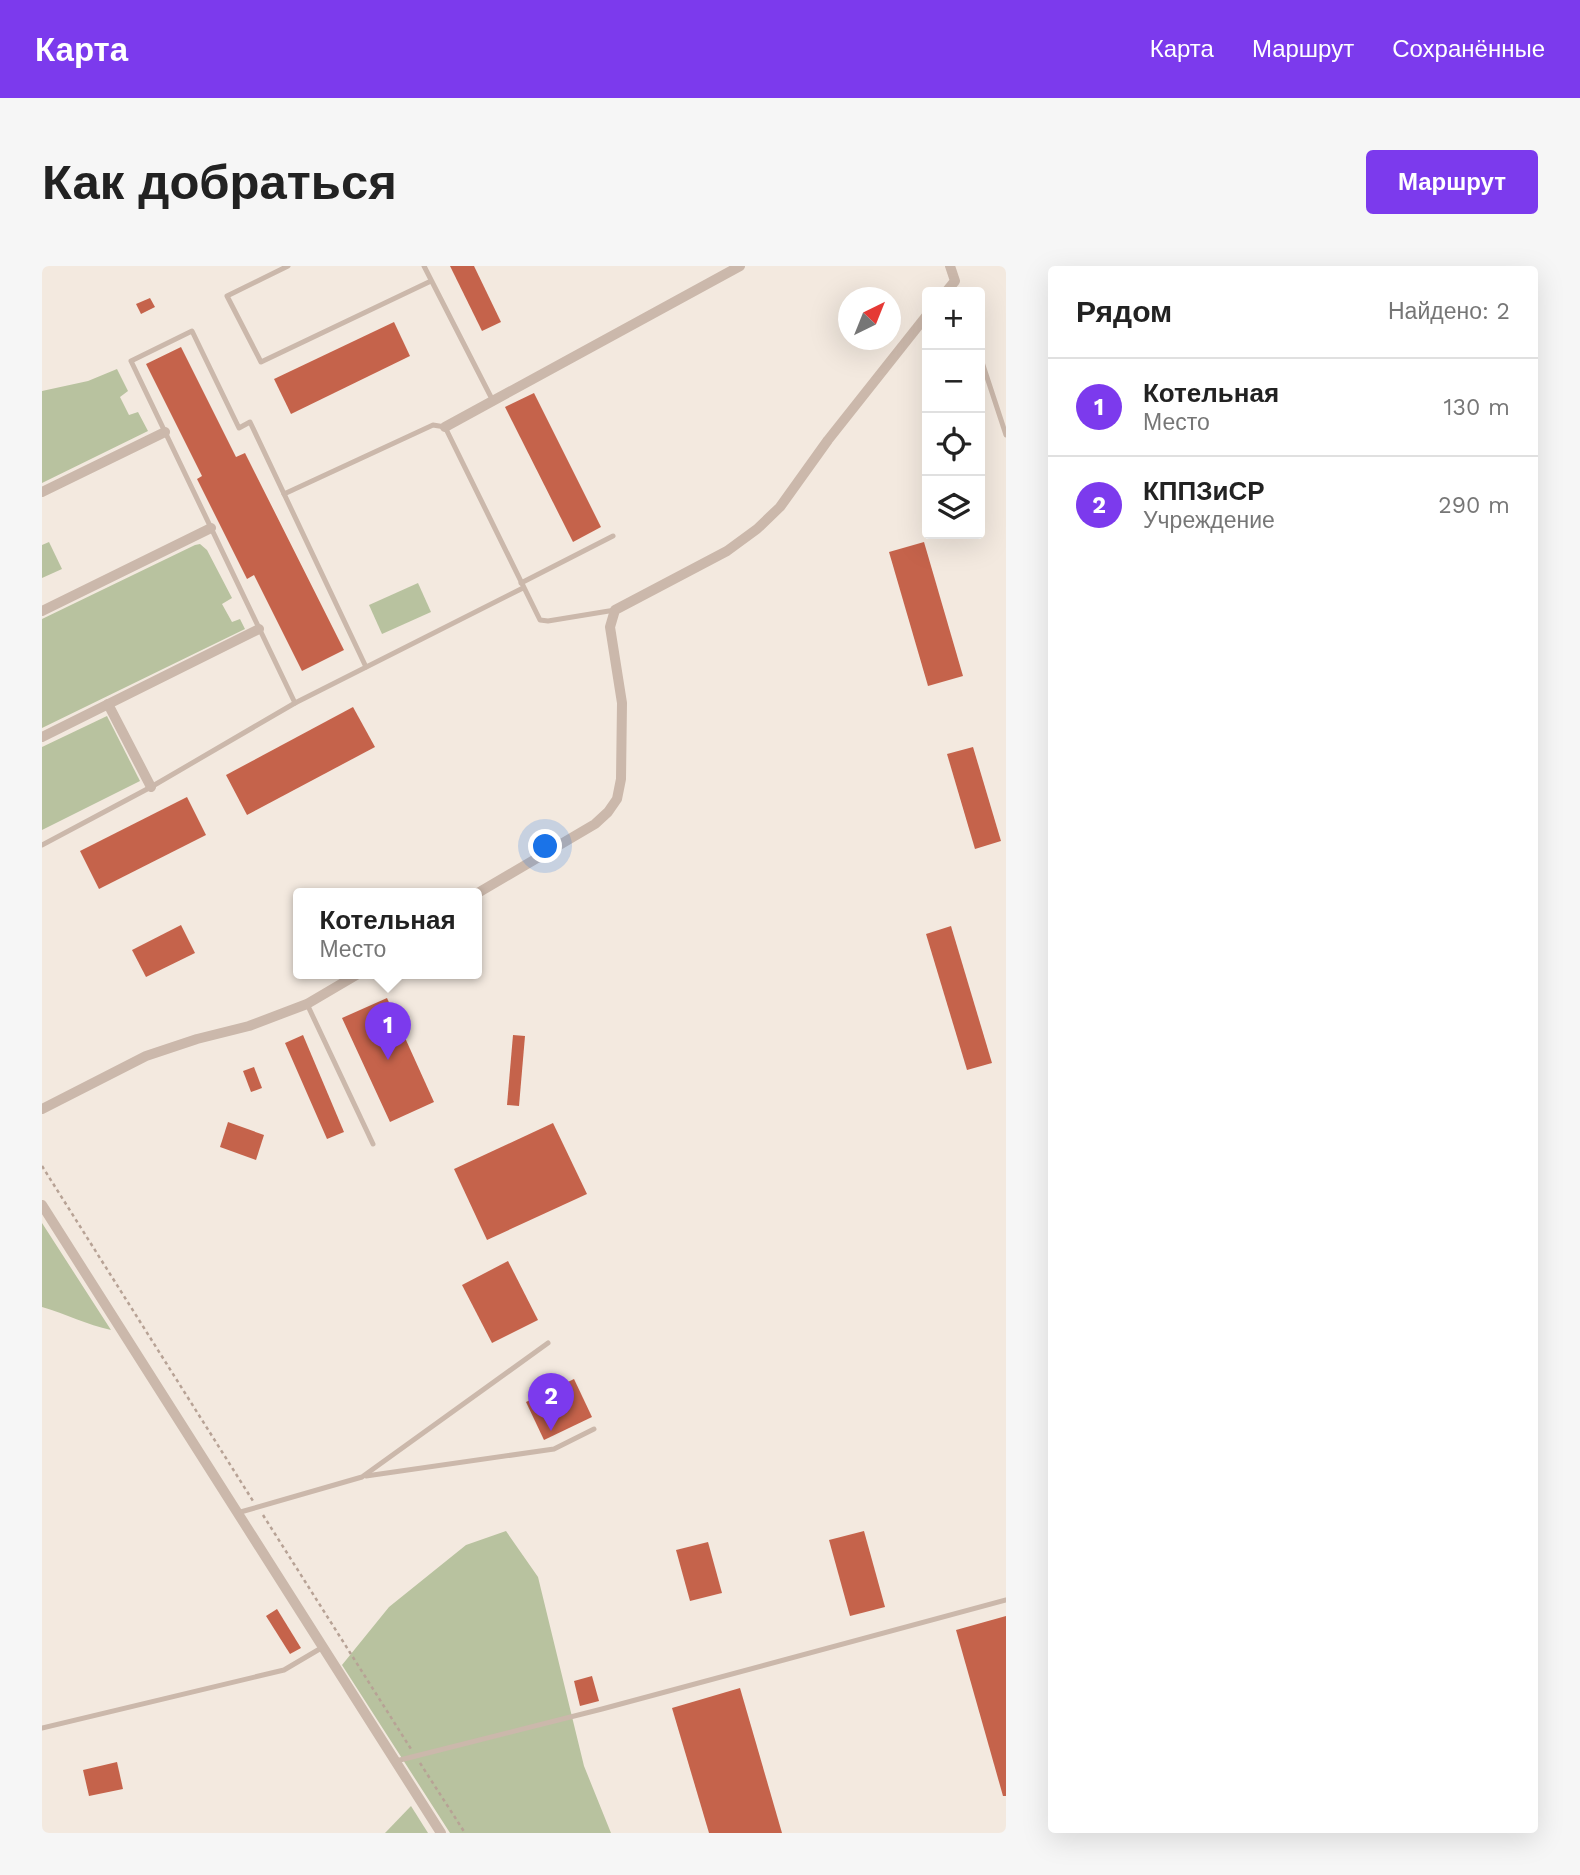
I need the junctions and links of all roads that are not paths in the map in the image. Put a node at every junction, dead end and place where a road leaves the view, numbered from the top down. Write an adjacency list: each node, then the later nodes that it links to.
1 (288, 266): 5 (lane)
2 (424, 266): 5 (lane)
3 (740, 266): 9 (street)
4 (950, 266): 6 (street)
5 (431, 281): 9 (lane)
6 (956, 287)
7 (922, 321): 18 (street)
8 (985, 371): 12 (lane)
9 (493, 401): 10 (street)
10 (445, 427): 14 (lane); 17 (lane)
11 (165, 432): 13 (street); 14 (lane); 15 (lane)
12 (1006, 435)
13 (42, 492)
14 (284, 494): 21 (lane)
15 (211, 528): 19 (street); 20 (lane)
16 (613, 536): 17 (lane)
17 (522, 585): 18 (lane); 21 (lane)
18 (615, 610): 27 (street)
19 (42, 611)
20 (259, 629): 22 (lane); 23 (street)
21 (366, 667): 22 (lane)
22 (295, 703): 25 (lane)
23 (108, 704): 24 (street); 25 (street)
24 (42, 737)
25 (151, 787): 26 (lane)
26 (42, 845)
27 (482, 890)
28 (350, 979): 29 (street)
29 (307, 1004): 30 (street); 31 (lane)
30 (42, 1109)
31 (373, 1144)
32 (42, 1205): 36 (street)
33 (548, 1343): 35 (lane)
34 (594, 1429): 35 (lane)
35 (362, 1477): 36 (lane)
36 (237, 1513): 38 (street)
37 (1006, 1600): 40 (lane)
38 (323, 1647): 39 (lane); 40 (street)
39 (42, 1728)
40 (396, 1761): 41 (street)
41 (441, 1833)

